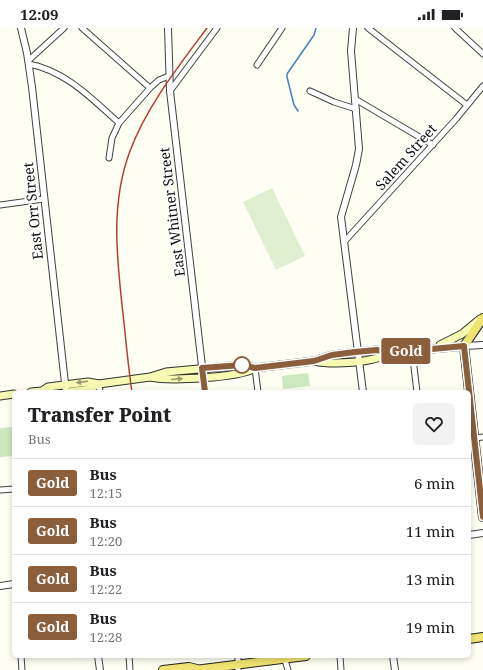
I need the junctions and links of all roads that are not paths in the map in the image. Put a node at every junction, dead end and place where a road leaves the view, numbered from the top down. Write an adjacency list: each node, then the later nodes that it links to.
1 (20, 28): 11 (street, East Orr Street)
2 (64, 28): 11 (street)
3 (82, 28): 15 (street)
4 (168, 28): 13 (street, East Whitner Street)
5 (217, 28): 16 (street)
6 (282, 28): 12 (street)
7 (353, 28): 18 (street)
8 (368, 28): 19 (street)
9 (455, 28): 10 (street)
10 (483, 54)
11 (29, 62): 21 (street); 24 (street, East Orr Street)
12 (257, 65)
13 (169, 76): 15 (street); 16 (street, East Whitner Street)
14 (483, 86): 19 (street, Salem Street)
15 (150, 88): 21 (street)
16 (170, 91): 36 (street, East Whitner Street)
17 (310, 91): 20 (street)
18 (355, 99): 20 (street); 22 (street)
19 (467, 105): 22 (street, Salem Street)
20 (356, 109): 26 (street)
21 (119, 123): 23 (street)
22 (433, 145): 26 (street, Salem Street)
23 (109, 158)
24 (44, 199): 25 (street); 42 (street, East Orr Street)
25 (0, 205)
26 (344, 242): 32 (street)
27 (483, 317): 29 (main road); 30 (main road)
28 (483, 345): 29 (street)
29 (464, 346): 30 (main road); 48 (main road)
30 (429, 348): 31 (main road)
31 (412, 350): 33 (main road); 47 (street)
32 (359, 352): 33 (main road); 34 (street); 35 (main road)
33 (389, 353): 34 (main road)
34 (360, 360): 35 (main road); 46 (street)
35 (314, 361): 37 (main road)
36 (202, 368): 37 (main road); 38 (street, East Whitner Street); 39 (main road)
37 (255, 368): 38 (main road); 45 (street)
38 (203, 376): 39 (main road, one-way to 38); 44 (street, East Whitner Street)
39 (150, 377): 40 (main road)
40 (99, 384): 42 (main road); 43 (street)
41 (44, 390): 42 (main road)
42 (66, 390)
43 (100, 390)
44 (205, 390)
45 (258, 390)
46 (364, 390)
47 (417, 390)
48 (468, 390)
49 (12, 394): 50 (main road)
50 (0, 396)
51 (471, 427): 53 (main road)
52 (483, 437): 53 (street)
53 (472, 439): 56 (main road)
54 (12, 489): 55 (street)
55 (0, 490)
56 (483, 517)
57 (483, 533): 58 (street)
58 (471, 535)
59 (12, 584): 60 (street)
60 (0, 586)
61 (483, 637): 62 (main road)
62 (471, 639)
63 (21, 658): 71 (street)
64 (98, 658): 72 (street)
65 (129, 658): 73 (street)
66 (276, 658): 70 (main road)
67 (284, 658): 76 (street)
68 (340, 658): 77 (street)
69 (393, 658): 78 (street)
70 (238, 663): 75 (main road)
71 (22, 670)
72 (100, 670)
73 (130, 670)
74 (163, 670): 75 (main road)
75 (196, 670)
76 (288, 670)
77 (341, 670)
78 (395, 670)

